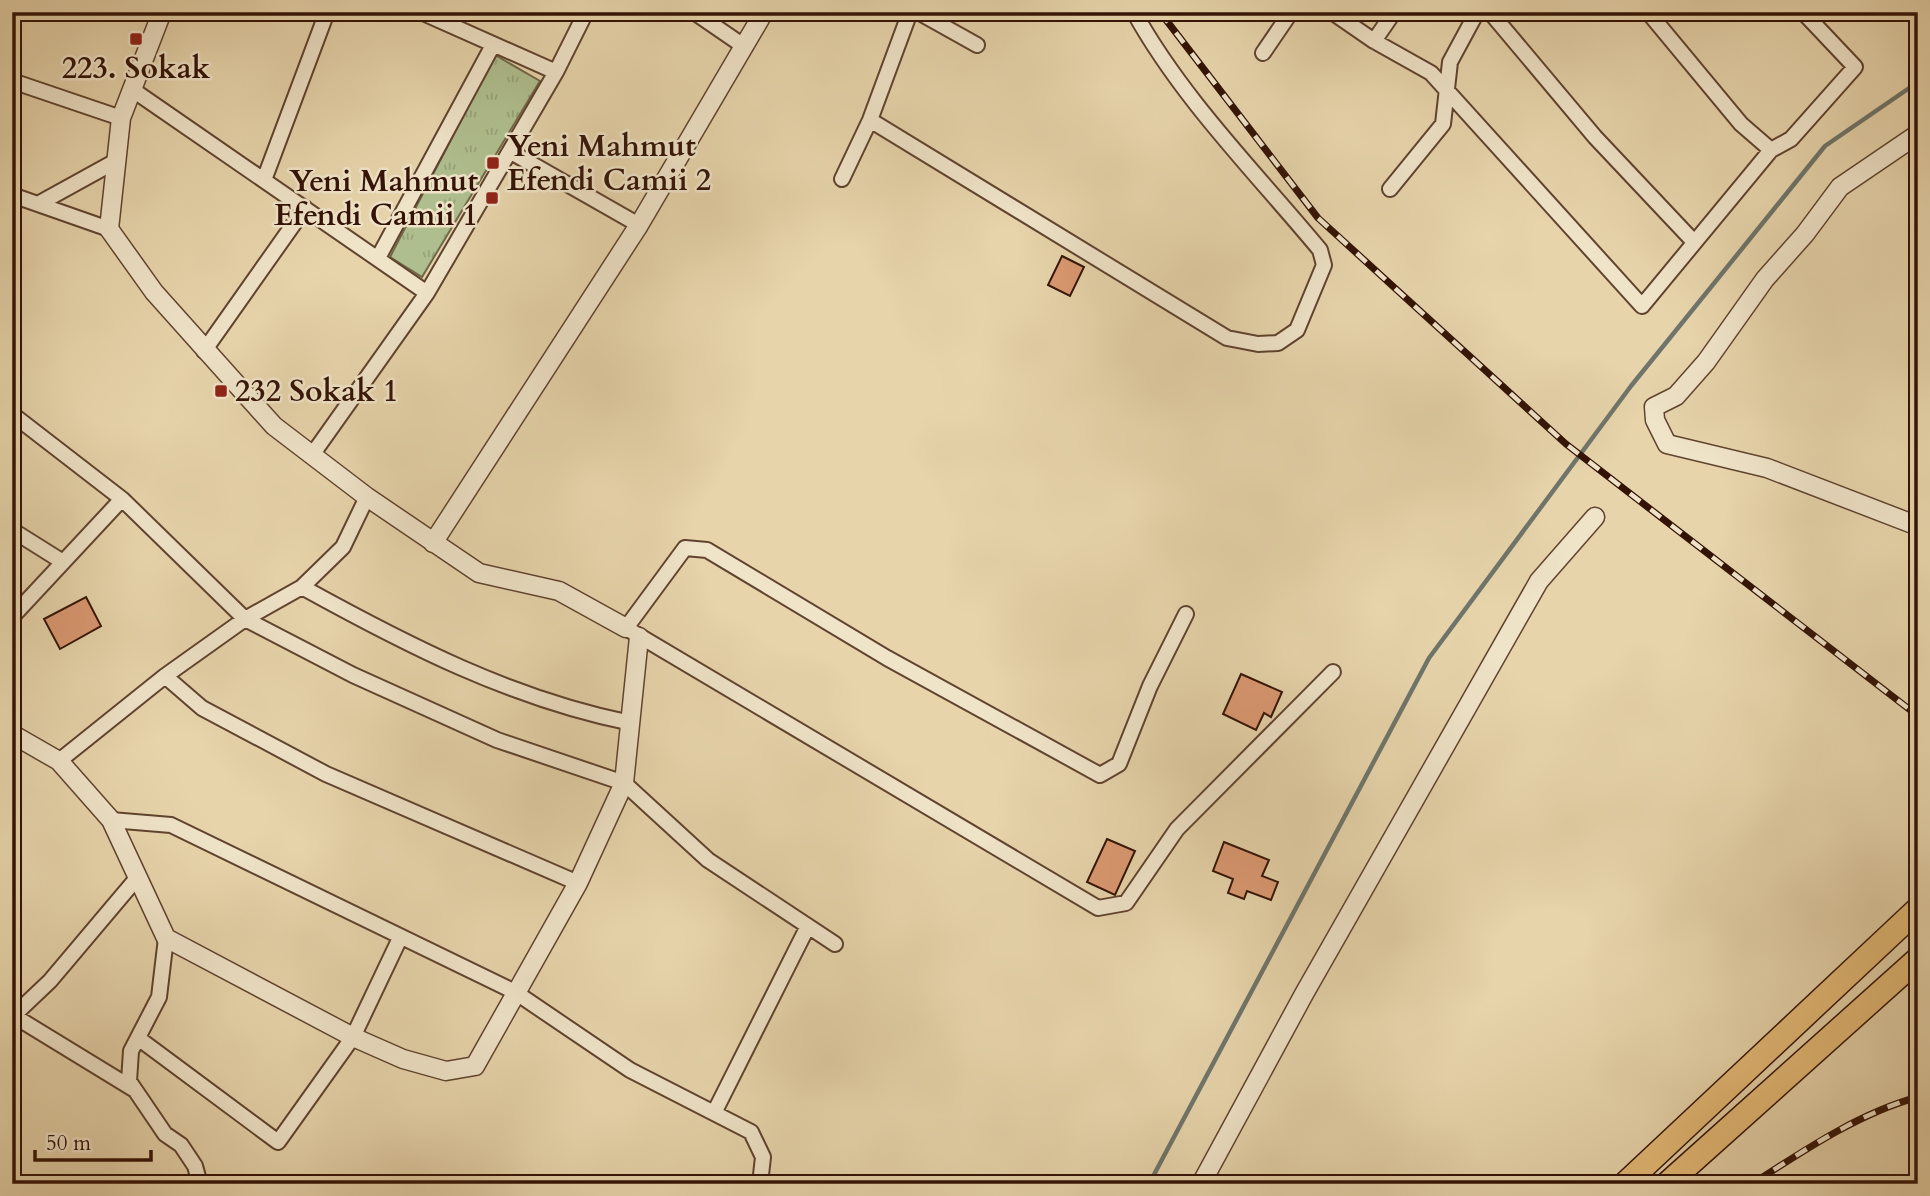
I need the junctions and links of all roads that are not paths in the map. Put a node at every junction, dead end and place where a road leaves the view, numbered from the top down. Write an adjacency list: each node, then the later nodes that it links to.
1 (162, 12): 25 (street)
2 (327, 12): 34 (street)
3 (421, 12): 17 (street)
4 (586, 12): 23 (street)
5 (694, 12): 21 (street)
6 (764, 12): 21 (street)
7 (910, 12): 28 (street)
8 (918, 12): 20 (street)
9 (1134, 12): 28 (street)
10 (1291, 12): 22 (street)
11 (1332, 12): 18 (street)
12 (1394, 12): 18 (street)
13 (1477, 12): 26 (street)
14 (1490, 12): 41 (street)
15 (1648, 12): 30 (street)
16 (1803, 12): 30 (street)
17 (447, 18): 19 (street)
18 (1374, 41): 26 (street)
19 (493, 44): 23 (street); 42 (street)
20 (977, 45)
21 (745, 47): 39 (street)
22 (1264, 53)
23 (556, 72): 31 (street)
24 (12, 80): 27 (street)
25 (134, 90): 27 (street); 34 (street)
26 (1447, 94): 35 (street); 41 (street)
27 (121, 118): 32 (street)
28 (870, 120): 33 (street)
29 (1918, 134): 50 (street)
30 (1771, 150): 41 (street)
31 (511, 152): 39 (street); 43 (street)
32 (117, 161): 37 (street); 40 (street)
33 (842, 179)
34 (264, 180): 38 (street)
35 (1390, 189)
36 (12, 195): 37 (street)
37 (38, 204): 40 (street)
38 (305, 208): 42 (street); 44 (street)
39 (639, 225): 52 (street)
40 (109, 229): 44 (street)
41 (1694, 242)
42 (379, 258): 43 (street)
43 (427, 293): 46 (street)
44 (204, 351): 46 (street)
45 (12, 414): 48 (street)
46 (312, 455): 47 (street)
47 (367, 497): 52 (street); 54 (street)
48 (122, 499): 53 (street); 57 (street)
49 (1595, 517): 82 (street)
50 (1918, 526)
51 (12, 530): 53 (street)
52 (433, 543): 58 (street)
53 (63, 562): 56 (street)
54 (302, 587): 57 (street); 61 (street)
55 (1186, 614): 58 (street)
56 (12, 617)
57 (245, 619): 60 (street); 64 (street)
58 (633, 632): 59 (street); 61 (street)
59 (1333, 672)
60 (165, 676): 63 (street); 67 (street)
61 (631, 723): 64 (street)
62 (12, 734): 63 (street)
63 (59, 761): 65 (street)
64 (624, 783): 67 (street); 69 (street)
65 (111, 820): 66 (street); 71 (street)
66 (137, 878): 70 (street); 75 (street)
67 (578, 883): 74 (street)
68 (1918, 909): 83 (highway)
69 (808, 926): 72 (street); 79 (street)
70 (166, 938): 76 (street); 77 (street)
71 (400, 938): 74 (street); 76 (street)
72 (835, 944)
73 (1918, 959): 84 (highway)
74 (515, 992): 76 (street); 79 (street)
75 (13, 1016): 78 (street)
76 (353, 1037): 77 (street)
77 (138, 1038): 78 (street)
78 (136, 1091): 80 (street)
79 (714, 1113): 81 (street)
80 (200, 1184)
81 (760, 1184)
82 (1201, 1184)
83 (1625, 1184)
84 (1667, 1184)

